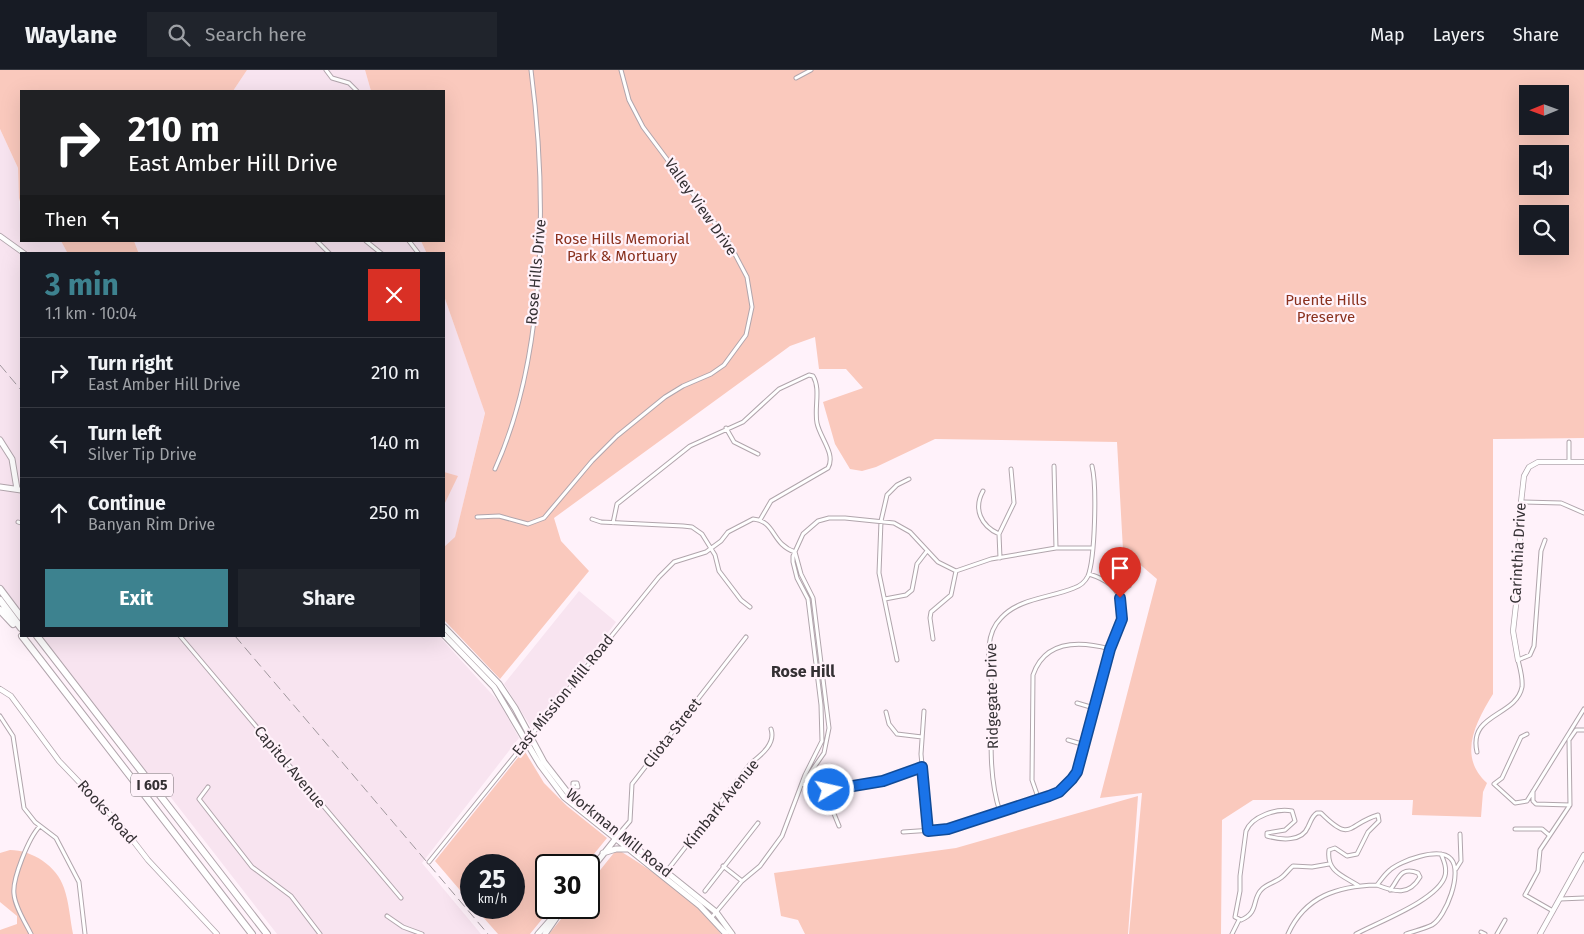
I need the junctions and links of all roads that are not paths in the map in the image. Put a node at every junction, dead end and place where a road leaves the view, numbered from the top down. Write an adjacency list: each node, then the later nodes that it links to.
1 (326, 70): 6 (street)
2 (531, 70): 23 (street, Rose Hills Drive)
3 (621, 70): 31 (street, Valley View Drive)
4 (811, 70): 5 (street)
5 (796, 78)
6 (356, 90)
7 (0, 236): 11 (street)
8 (318, 242): 12 (street)
9 (367, 242): 13 (street)
10 (410, 242): 14 (street)
11 (22, 252)
12 (328, 252)
13 (378, 252)
14 (417, 252)
15 (726, 428): 18 (street); 33 (street); 35 (street)
16 (0, 440): 27 (main road)
17 (1570, 442): 19 (street)
18 (758, 454)
19 (1569, 462): 20 (street); 29 (street, Carinthia Drive)
20 (1584, 462)
21 (1054, 466): 39 (street)
22 (1092, 466): 40 (street)
23 (495, 469)
24 (1011, 469): 36 (street)
25 (909, 479): 34 (street)
26 (0, 487): 27 (main road)
27 (20, 488)
28 (983, 491): 36 (street)
29 (1521, 502): 30 (street); 69 (street, Carinthia Drive)
30 (1584, 513)
31 (477, 517)
32 (592, 519): 35 (street)
33 (760, 520): 38 (street); 42 (street)
34 (881, 521): 41 (street); 42 (street); 50 (street)
35 (614, 523): 38 (street)
36 (999, 534): 43 (street)
37 (1545, 540): 69 (street)
38 (712, 548): 52 (street); 82 (street, East Mission Mill Road)
39 (1056, 548): 40 (street); 43 (street)
40 (1091, 548): 45 (street)
41 (927, 551): 44 (street); 50 (street)
42 (795, 552): 88 (street); 88 (street)
43 (1000, 558): 44 (street)
44 (956, 571): 66 (street)
45 (1089, 574): 48 (street); 95 (street, Ridgegate Drive)
46 (1129, 586): 48 (street)
47 (0, 589): 54 (highway)
48 (1117, 592): 67 (street)
49 (0, 596): 55 (highway)
50 (885, 599): 68 (street)
51 (0, 600): 56 (highway)
52 (750, 607)
53 (0, 608): 58 (highway, I 605)
54 (20, 615)
55 (20, 622)
56 (20, 627)
57 (445, 628): 71 (main road, Workman Mill Road)
58 (20, 634)
59 (445, 636): 70 (main road, Workman Mill Road)
60 (23, 637): 136 (highway, I 605)
61 (28, 637): 137 (highway)
62 (33, 637): 138 (highway)
63 (37, 637): 139 (highway, I 605)
64 (181, 637): 121 (street, Capitol Avenue)
65 (746, 637): 104 (street, Cliota Street)
66 (934, 639)
67 (1110, 649): 74 (street); 93 (street)
68 (898, 660)
69 (1518, 660): 86 (street, Carinthia Drive)
70 (477, 668): 71 (main road); 82 (main road, Workman Mill Road)
71 (499, 684): 82 (main road, Workman Mill Road)
72 (0, 689): 135 (street, Rooks Road)
73 (1077, 704): 74 (street)
74 (1094, 708): 85 (street)
75 (1584, 709): 91 (street)
76 (924, 711): 83 (street)
77 (886, 712): 83 (street)
78 (0, 716): 97 (street)
79 (771, 729): 114 (street, Kimbark Avenue)
80 (1584, 730): 94 (street)
81 (1527, 734): 91 (street)
82 (528, 737): 92 (main road, Workman Mill Road); 110 (street, East Mission Mill Road)
83 (922, 737): 87 (street)
84 (1068, 740): 85 (street)
85 (1085, 745): 93 (street)
86 (1477, 752)
87 (922, 767): 90 (street); 100 (street)
88 (802, 784): 90 (street); 116 (street)
89 (208, 787): 140 (street)
90 (829, 790): 98 (street)
91 (1533, 791): 94 (street)
92 (569, 792): 104 (main road, Workman Mill Road); 104 (main road, Workman Mill Road)
93 (1039, 800): 95 (street)
94 (1570, 805): 103 (street)
95 (1000, 812): 100 (street)
96 (758, 823): 112 (street)
97 (40, 826): 133 (street); 134 (street)
98 (839, 826)
99 (1515, 828): 103 (street)
100 (928, 831): 101 (street)
101 (903, 832)
102 (1460, 834): 113 (street)
103 (1549, 835): 124 (street)
104 (616, 837): 105 (main road, Workman Mill Road); 106 (main road); 114 (main road, Workman Mill Road)
105 (628, 850): 106 (main road); 115 (main road, Workman Mill Road)
106 (603, 853): 109 (main road)
107 (1441, 854): 113 (street); 117 (street); 148 (street)
108 (1584, 856): 123 (street)
109 (600, 857)
110 (429, 862)
111 (1328, 864): 118 (street); 130 (street); 130 (street)
112 (723, 866): 116 (street); 120 (street)
113 (1456, 870): 149 (street)
114 (666, 871): 115 (street, Kimbark Avenue); 125 (main road, Workman Mill Road)
115 (662, 876): 127 (main road, Workman Mill Road)
116 (742, 880): 125 (street)
117 (1377, 885): 118 (street); 119 (street)
118 (1359, 886): 147 (street)
119 (1390, 890): 119 (street)
120 (705, 891)
121 (401, 898)
122 (1584, 898): 123 (street)
123 (1560, 899): 124 (street)
124 (1553, 911): 152 (street)
125 (716, 912): 127 (street); 145 (main road, Workman Mill Road)
126 (388, 916): 141 (street)
127 (712, 917): 144 (main road, Workman Mill Road)
128 (552, 919): 142 (main road)
129 (555, 919): 143 (main road)
130 (1239, 920): 146 (street)
131 (1505, 920): 151 (street)
132 (1481, 932): 150 (street)
133 (31, 934)
134 (86, 934)
135 (217, 934)
136 (252, 934)
137 (257, 934)
138 (262, 934)
139 (267, 934)
140 (320, 934)
141 (422, 934)
142 (538, 934)
143 (545, 934)
144 (726, 934)
145 (732, 934)
146 (1232, 934)
147 (1288, 934)
148 (1356, 934)
149 (1406, 934)
150 (1485, 934)
151 (1497, 934)
152 (1540, 934)

